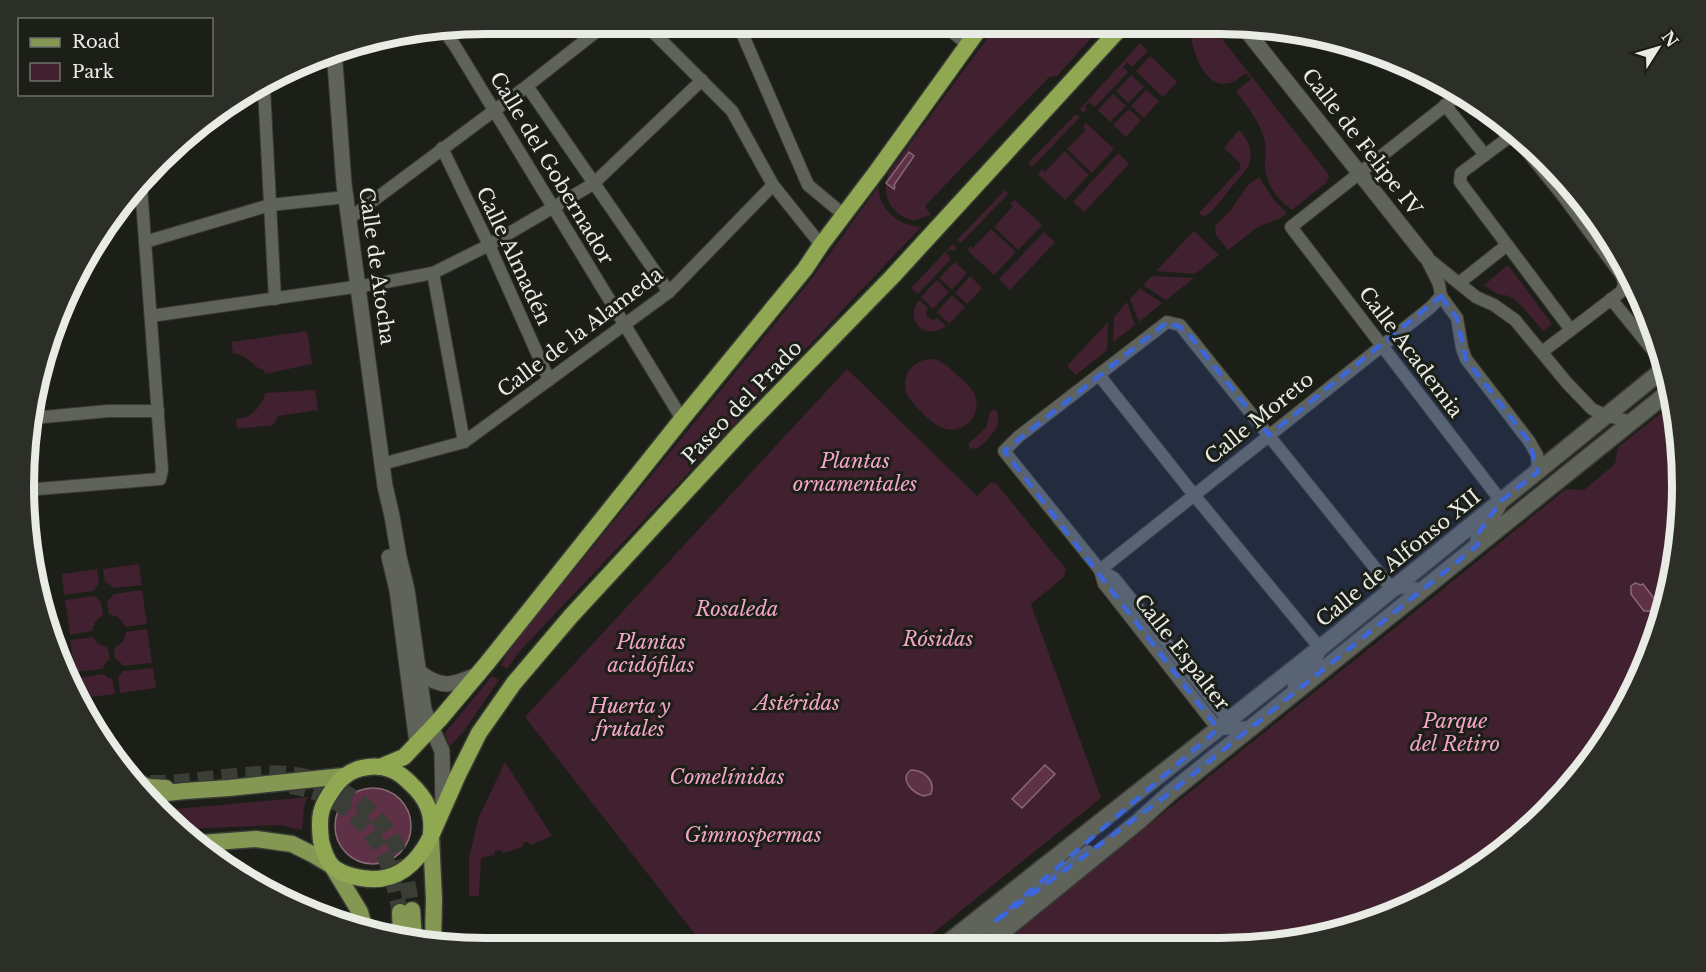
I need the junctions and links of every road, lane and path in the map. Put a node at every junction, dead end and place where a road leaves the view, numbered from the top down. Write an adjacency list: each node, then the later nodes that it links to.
1 (593, 34): 12 (street)
2 (655, 34): 11 (street)
3 (742, 34): 27 (street)
4 (955, 34): 9 (street)
5 (976, 34): 9 (highway, Paseo del Prado)
6 (1115, 34): 84 (highway, Paseo del Prado)
7 (1250, 35): 20 (street, Calle de Felipe IV)
8 (448, 36): 16 (street, Calle del Gobernador)
9 (968, 45): 27 (highway, Paseo del Prado)
10 (335, 60): 24 (street, Calle de Atocha)
11 (702, 80): 21 (street); 22 (street)
12 (527, 86): 16 (street); 21 (street)
13 (264, 93): 25 (street)
14 (1453, 99): 15 (street)
15 (1445, 105): 19 (street); 20 (street)
16 (494, 110): 18 (street); 26 (street, Calle del Gobernador)
17 (1508, 138): 19 (street)
18 (442, 148): 28 (street); 30 (street, Calle Almadén)
19 (1485, 155): 32 (street)
20 (1360, 173): 33 (street, Calle de Felipe IV); 45 (street, Calle Academia)
21 (593, 184): 26 (street); 38 (street)
22 (773, 185): 31 (street); 38 (street, Calle de la Alameda)
23 (142, 195): 29 (street)
24 (346, 197): 25 (street); 28 (street, Calle de Atocha)
25 (270, 205): 29 (street); 41 (street)
26 (552, 207): 30 (street); 43 (street, Calle del Gobernador)
27 (844, 215): 31 (highway, Paseo del Prado)
28 (350, 218): 37 (street, Calle de Atocha)
29 (145, 242): 42 (street)
30 (489, 245): 34 (street); 50 (street, Calle Almadén)
31 (821, 245): 55 (highway, Paseo del Prado)
32 (1507, 245): 35 (street); 44 (street)
33 (1426, 257): 35 (street, Calle de Felipe IV); 39 (street, Calle de Felipe IV)
34 (433, 273): 37 (street); 58 (street)
35 (1459, 282): 47 (street, Calle de Felipe IV)
36 (1624, 284): 40 (street)
37 (358, 287): 41 (street); 59 (street, Calle de Atocha)
38 (669, 292): 43 (street, Calle de la Alameda)
39 (1441, 296): 45 (street, Calle Moreto); 60 (street, Calle de Felipe IV)
40 (1611, 298): 44 (street); 46 (street)
41 (275, 299): 42 (street)
42 (151, 316): 52 (street)
43 (625, 325): 50 (street, Calle de la Alameda); 55 (street, Calle del Gobernador)
44 (1571, 330): 47 (street)
45 (1382, 345): 57 (street, Calle Moreto); 64 (street, Calle Academia)
46 (1650, 348)
47 (1542, 352): 53 (street, Calle de Felipe IV)
48 (1657, 372): 53 (main road, Calle de Alfonso XII)
49 (1099, 375): 57 (street); 63 (street); 66 (street, Calle Espalter)
50 (549, 380): 58 (street, Calle de la Alameda)
51 (1663, 397): 56 (main road, Calle de Alfonso XII)
52 (158, 411): 54 (street); 62 (street)
53 (1607, 416): 56 (street, Calle de Felipe IV); 60 (main road, Calle de Alfonso XII)
54 (40, 417)
55 (682, 419): 71 (highway, Paseo del Prado)
56 (1633, 422): 65 (main road, Calle de Alfonso XII)
57 (1269, 435): 63 (street, Calle Moreto); 67 (street)
58 (464, 442): 59 (street, Calle de la Alameda)
59 (382, 465): 61 (street, Calle de Atocha)
60 (1538, 472): 64 (main road, Calle de Alfonso XII)
61 (385, 486): 70 (street, Calle de Atocha); 76 (street, Calle de Atocha)
62 (34, 489)
63 (1194, 495): 66 (street, Calle Moreto); 69 (street)
64 (1501, 501): 65 (street); 67 (main road, Calle de Alfonso XII)
65 (1478, 545): 68 (main road, Calle de Alfonso XII)
66 (1100, 570): 73 (street, Calle Espalter)
67 (1392, 589): 68 (street); 69 (main road, Calle de Alfonso XII)
68 (1423, 590): 72 (main road, Calle de Alfonso XII)
69 (1320, 648): 72 (street); 73 (main road, Calle de Alfonso XII)
70 (419, 672): 71 (street); 74 (street, Calle de Atocha)
71 (479, 674): 74 (highway, Paseo del Prado)
72 (1297, 690): 75 (main road, Calle de Alfonso XII)
73 (1223, 724): 75 (street, Calle Espalter); 79 (main road, Calle de Alfonso XII)
74 (432, 727): 76 (highway, Paseo del Prado); 84 (street, Calle de Atocha)
75 (1252, 727): 82 (main road, Calle de Alfonso XII)
76 (417, 743): 77 (highway, Paseo del Prado)
77 (381, 767): 78 (highway); 85 (highway)
78 (344, 776): 81 (main road); 87 (highway)
79 (1156, 779): 89 (street, Calle de Alfonso XII); 93 (main road, Calle de Alfonso XII)
80 (150, 787): 81 (main road)
81 (185, 790): 83 (main road)
82 (1170, 793): 89 (street, Calle de Alfonso XII); 95 (main road, Calle de Alfonso XII)
83 (156, 794)
84 (443, 807): 85 (highway, Paseo del Prado)
85 (430, 837): 87 (highway); 92 (main road)
86 (209, 842): 87 (main road)
87 (332, 866): 88 (main road)
88 (362, 920)
89 (993, 923): 94 (street, Calle de Alfonso XII)
90 (402, 930): 91 (main road)
91 (412, 931)
92 (433, 935)
93 (953, 938)
94 (974, 938)
95 (995, 938)

